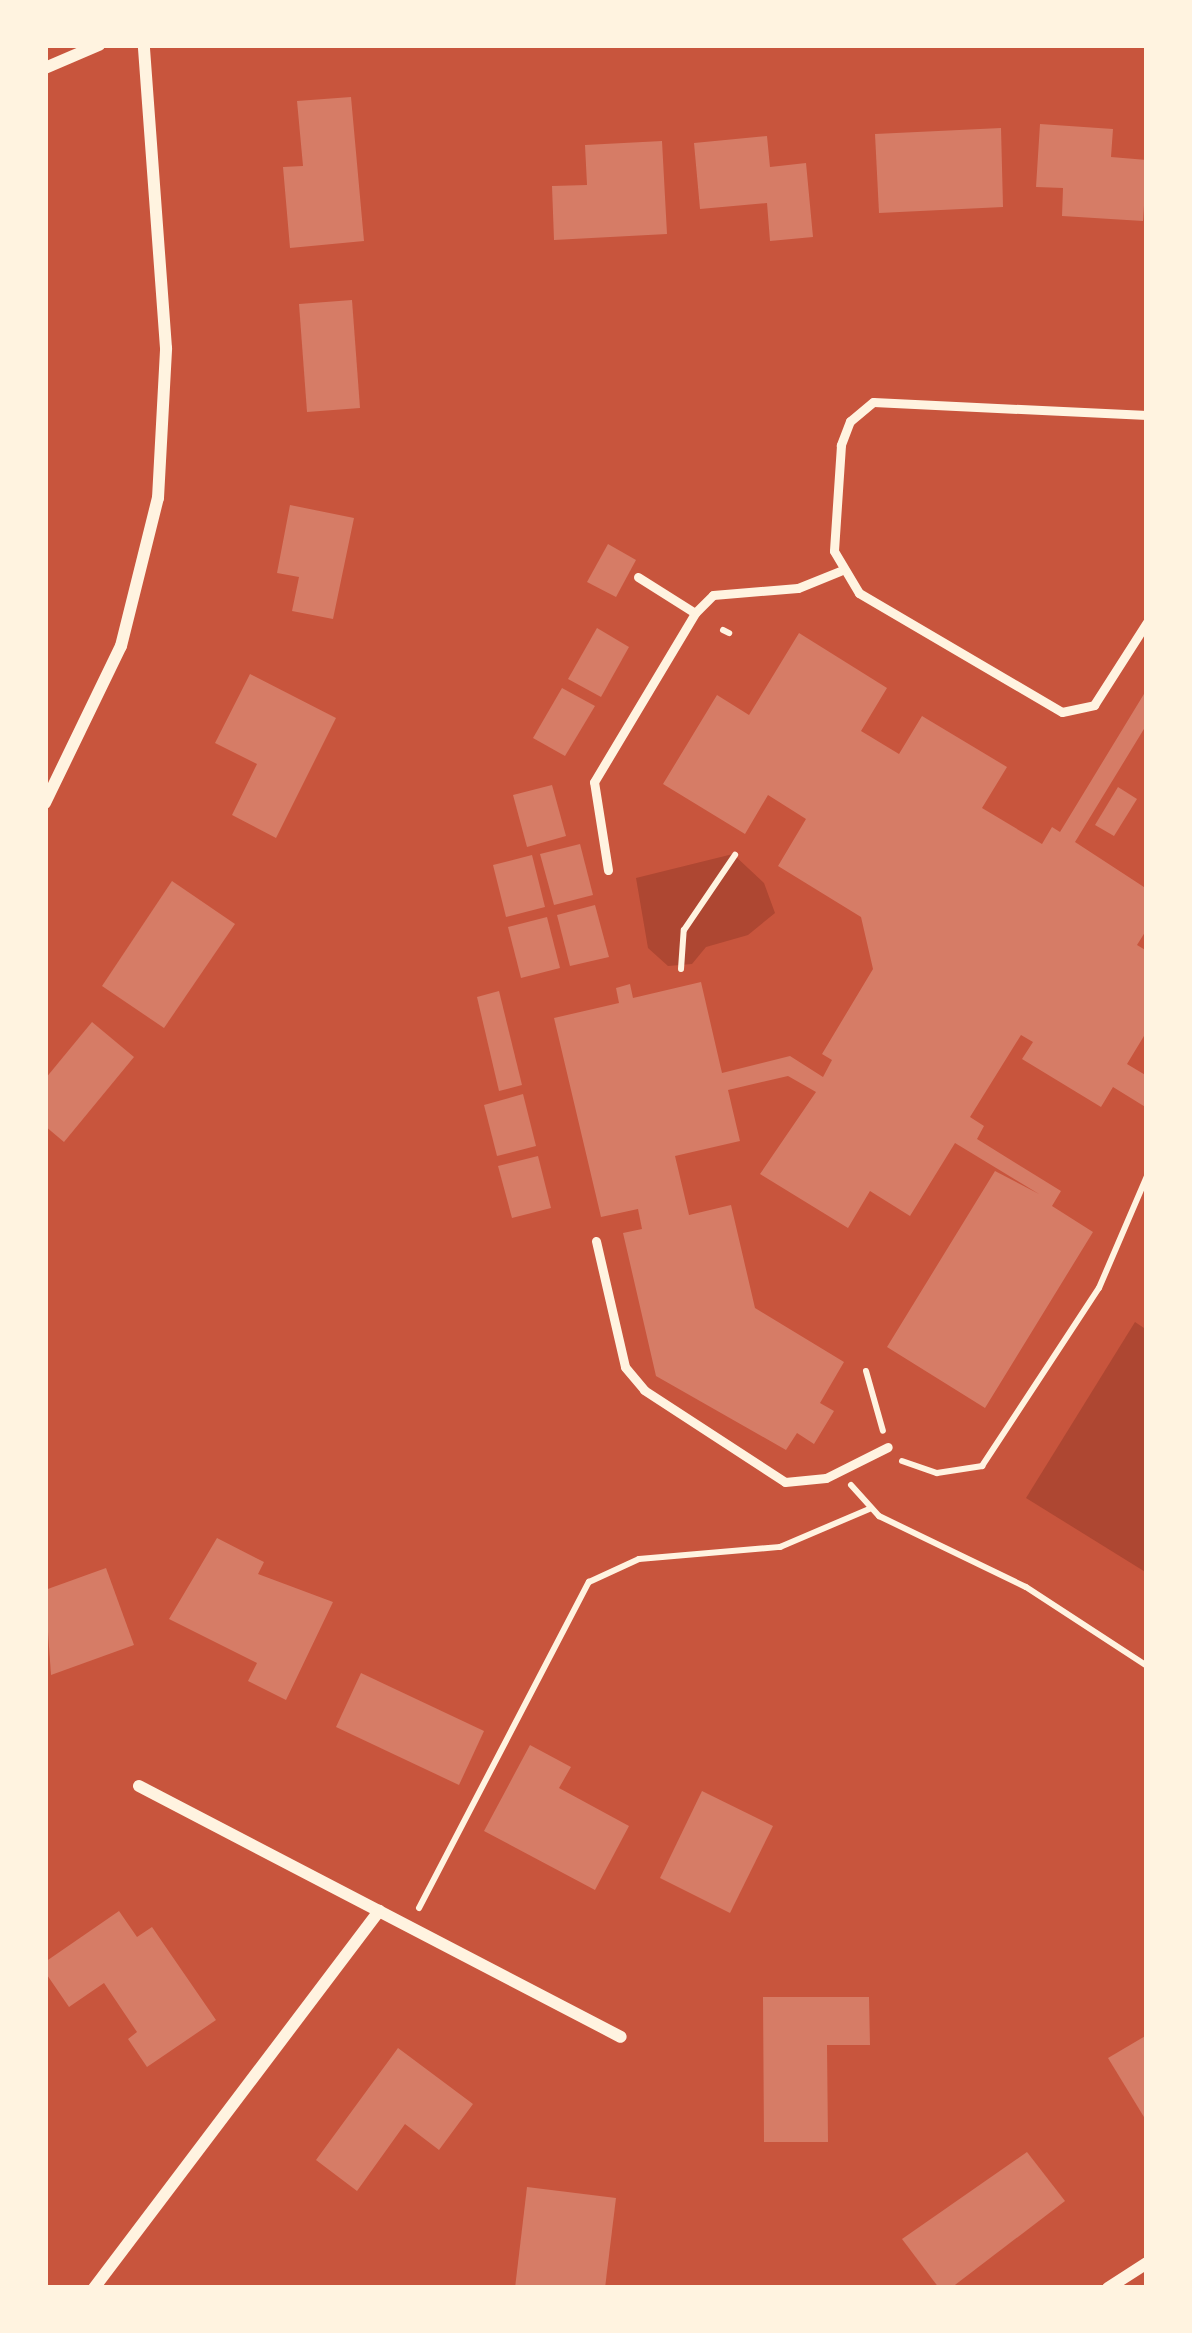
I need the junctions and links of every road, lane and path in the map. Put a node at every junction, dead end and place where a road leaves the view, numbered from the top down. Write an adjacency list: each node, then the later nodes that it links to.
1 (99, 45): 3 (street)
2 (144, 45): 9 (street)
3 (45, 68)
4 (1147, 415): 5 (lane)
5 (840, 572): 7 (lane); 8 (lane)
6 (638, 578): 7 (lane)
7 (695, 613): 11 (lane)
8 (1147, 622)
9 (45, 803)
10 (735, 855): 12 (path)
11 (608, 870)
12 (681, 969)
13 (1147, 1176): 16 (path)
14 (596, 1241): 17 (lane)
15 (866, 1370): 16 (path)
16 (888, 1447): 17 (lane)
17 (842, 1470): 18 (path)
18 (869, 1509): 19 (path); 22 (path)
19 (1147, 1666)
20 (139, 1786): 21 (street)
21 (379, 1911): 22 (street); 25 (street)
22 (409, 1927): 23 (street)
23 (621, 2037)
24 (1147, 2263): 26 (street)
25 (94, 2288)
26 (1108, 2288)

